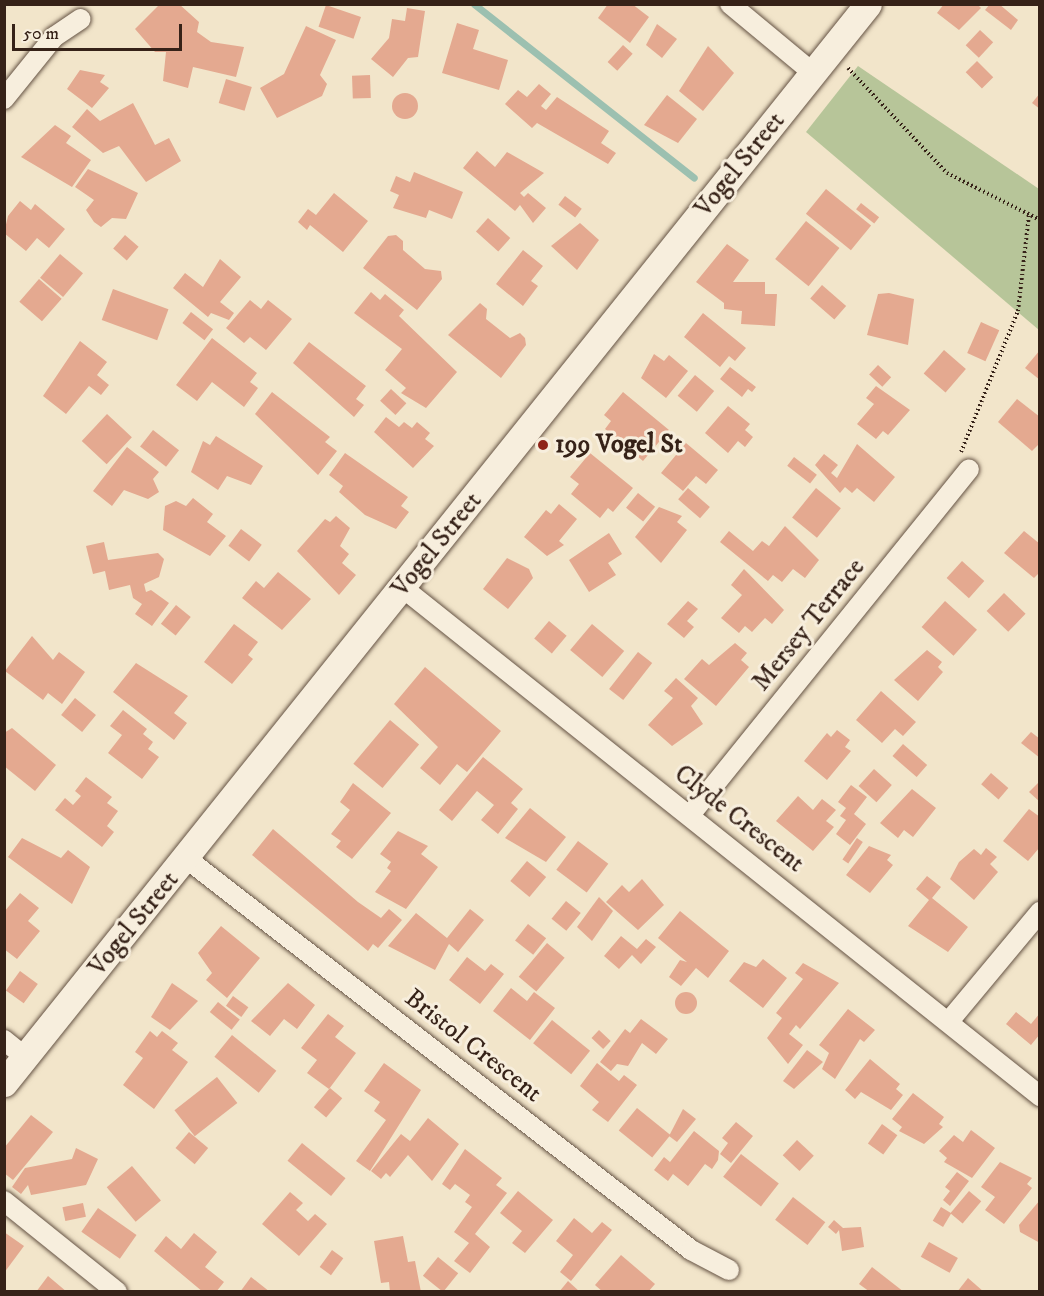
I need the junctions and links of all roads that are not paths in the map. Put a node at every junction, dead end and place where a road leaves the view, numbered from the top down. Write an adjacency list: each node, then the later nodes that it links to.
1 (730, 4): 4 (street)
2 (868, 4): 4 (main road, Vogel Street)
3 (81, 19): 5 (street)
4 (813, 73): 7 (main road, Vogel Street)
5 (4, 99)
6 (969, 469): 8 (street, Mersey Terrace)
7 (403, 588): 8 (street, Clyde Crescent); 9 (main road, Vogel Street)
8 (690, 815): 11 (street, Clyde Crescent)
9 (187, 859): 13 (main road, Vogel Street); 17 (street, Bristol Crescent)
10 (1040, 912): 11 (street)
11 (951, 1020): 15 (street, Clyde Crescent)
12 (4, 1040): 13 (street)
13 (25, 1057): 14 (main road, Vogel Street)
14 (4, 1083)
15 (1040, 1095)
16 (4, 1201): 18 (street)
17 (729, 1270)
18 (117, 1292)

